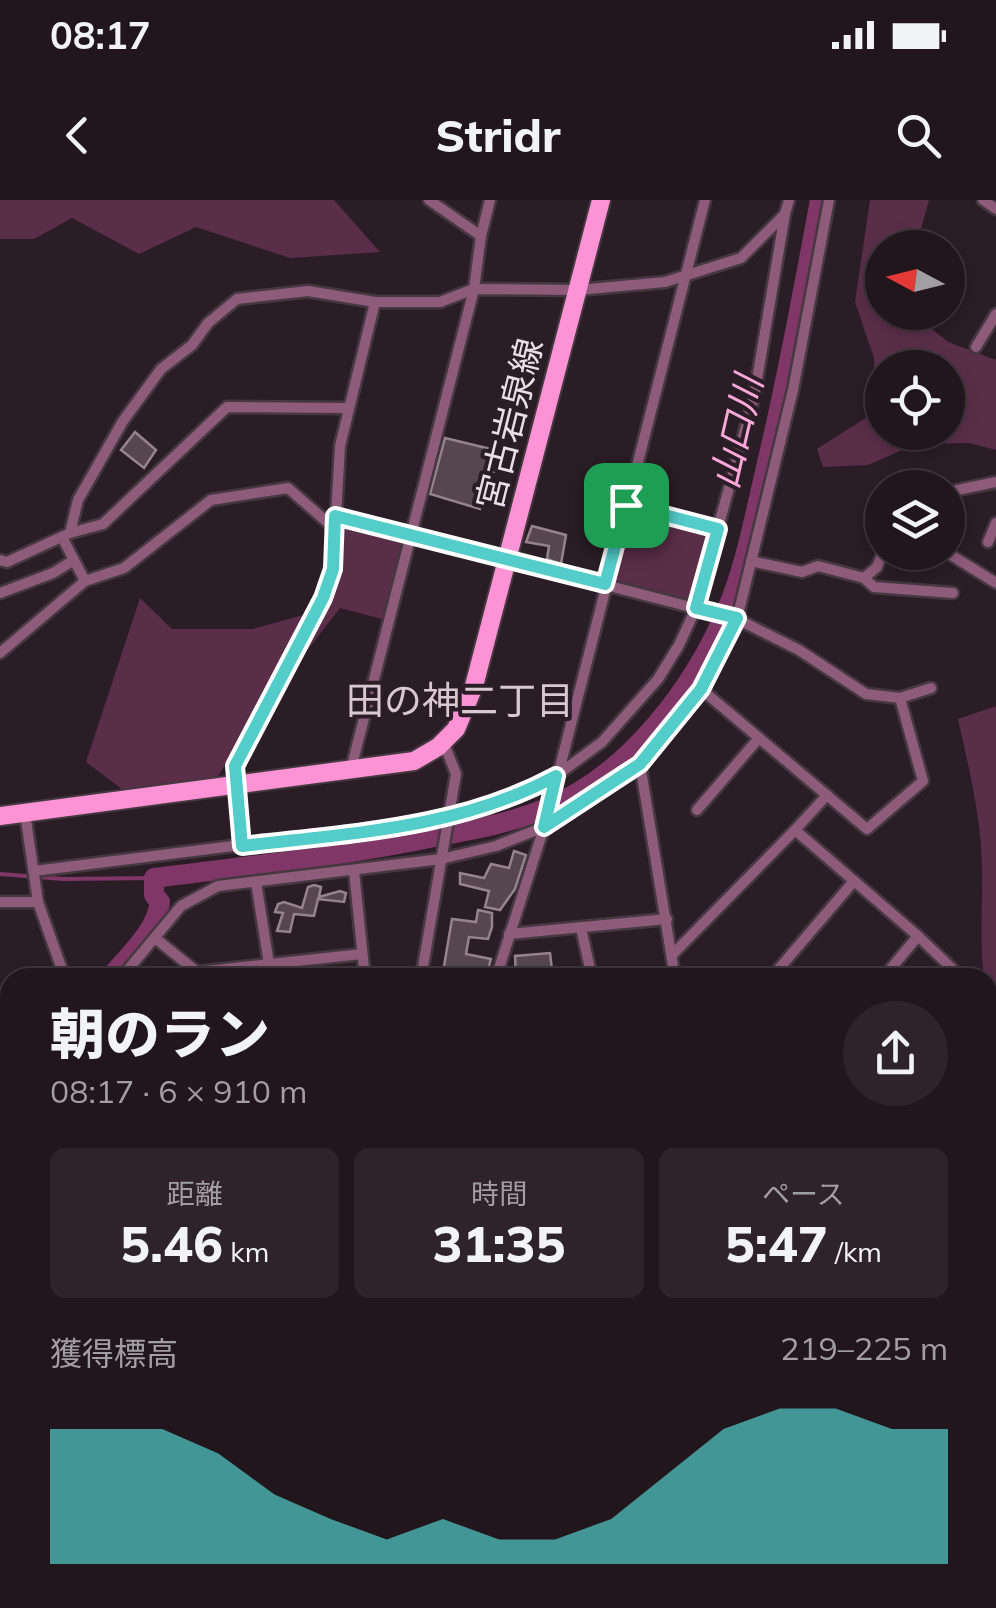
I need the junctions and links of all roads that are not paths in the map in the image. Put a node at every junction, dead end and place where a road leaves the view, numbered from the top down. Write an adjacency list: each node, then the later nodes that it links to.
1 (429, 200): 10 (street)
2 (490, 200): 10 (street)
3 (601, 200): 13 (main road, 宮古岩泉線)
4 (704, 200): 11 (street)
5 (789, 200): 9 (street)
6 (829, 200): 31 (street)
7 (983, 200): 8 (street)
8 (996, 209)
9 (786, 214): 11 (street); 24 (street)
10 (481, 236): 12 (street)
11 (685, 276): 13 (street); 20 (street)
12 (474, 289): 13 (street); 14 (street); 26 (street)
13 (578, 290): 30 (main road, 宮古岩泉線)
14 (375, 302): 17 (street); 25 (street)
15 (996, 314): 16 (street)
16 (976, 347)
17 (348, 408): 21 (street); 25 (street)
18 (996, 482): 19 (street)
19 (965, 488)
20 (626, 505): 24 (street); 37 (street)
21 (335, 516): 23 (street); 26 (street)
22 (996, 523): 27 (street)
23 (335, 529): 35 (street); 51 (street)
24 (718, 529): 40 (street)
25 (66, 535): 28 (street); 29 (street)
26 (410, 535): 30 (street); 49 (street)
27 (988, 542)
28 (0, 560)
29 (74, 560): 35 (street); 38 (street)
30 (508, 560): 37 (street); 47 (main road, 宮古岩泉線)
31 (751, 561): 34 (street); 41 (street)
32 (965, 565): 36 (street)
33 (873, 570): 34 (street)
34 (864, 578): 39 (street)
35 (85, 581): 42 (street)
36 (996, 583)
37 (605, 584): 40 (street); 50 (street)
38 (0, 593)
39 (953, 593)
40 (698, 608): 41 (street); 50 (street)
41 (734, 618): 44 (street); 45 (street)
42 (0, 653)
43 (932, 688): 45 (street)
44 (701, 689): 46 (street); 48 (street)
45 (900, 698): 52 (street)
46 (759, 738): 52 (street); 53 (street)
47 (443, 742): 49 (main road); 56 (street)
48 (640, 764): 57 (street); 67 (street)
49 (350, 770): 51 (main road)
50 (556, 776): 56 (street); 57 (street)
51 (235, 785): 54 (main road); 59 (street)
52 (826, 795): 58 (street)
53 (697, 810)
54 (25, 813): 55 (main road); 62 (street)
55 (0, 816)
56 (448, 819): 59 (street); 60 (street)
57 (546, 823): 60 (street); 69 (street)
58 (795, 830): 63 (street); 73 (street)
59 (242, 846): 62 (street)
60 (441, 858): 61 (street); 80 (street)
61 (354, 870): 64 (street); 72 (street)
62 (34, 871): 66 (street)
63 (854, 881): 70 (street); 84 (street)
64 (256, 882): 71 (street); 74 (street)
65 (0, 902): 66 (street)
66 (38, 902): 75 (street)
67 (667, 919): 68 (street); 73 (street)
68 (581, 928): 69 (street); 82 (street)
69 (509, 934): 81 (street)
70 (918, 936): 85 (street); 86 (street)
71 (155, 938): 76 (street); 77 (street)
72 (362, 954): 74 (street); 79 (street)
73 (672, 955): 83 (street)
74 (269, 964): 78 (street)
75 (61, 968)
76 (130, 968)
77 (192, 968)
78 (233, 968)
79 (363, 968)
80 (423, 968)
81 (499, 968)
82 (590, 968)
83 (674, 968)
84 (780, 968)
85 (891, 968)
86 (952, 968)

